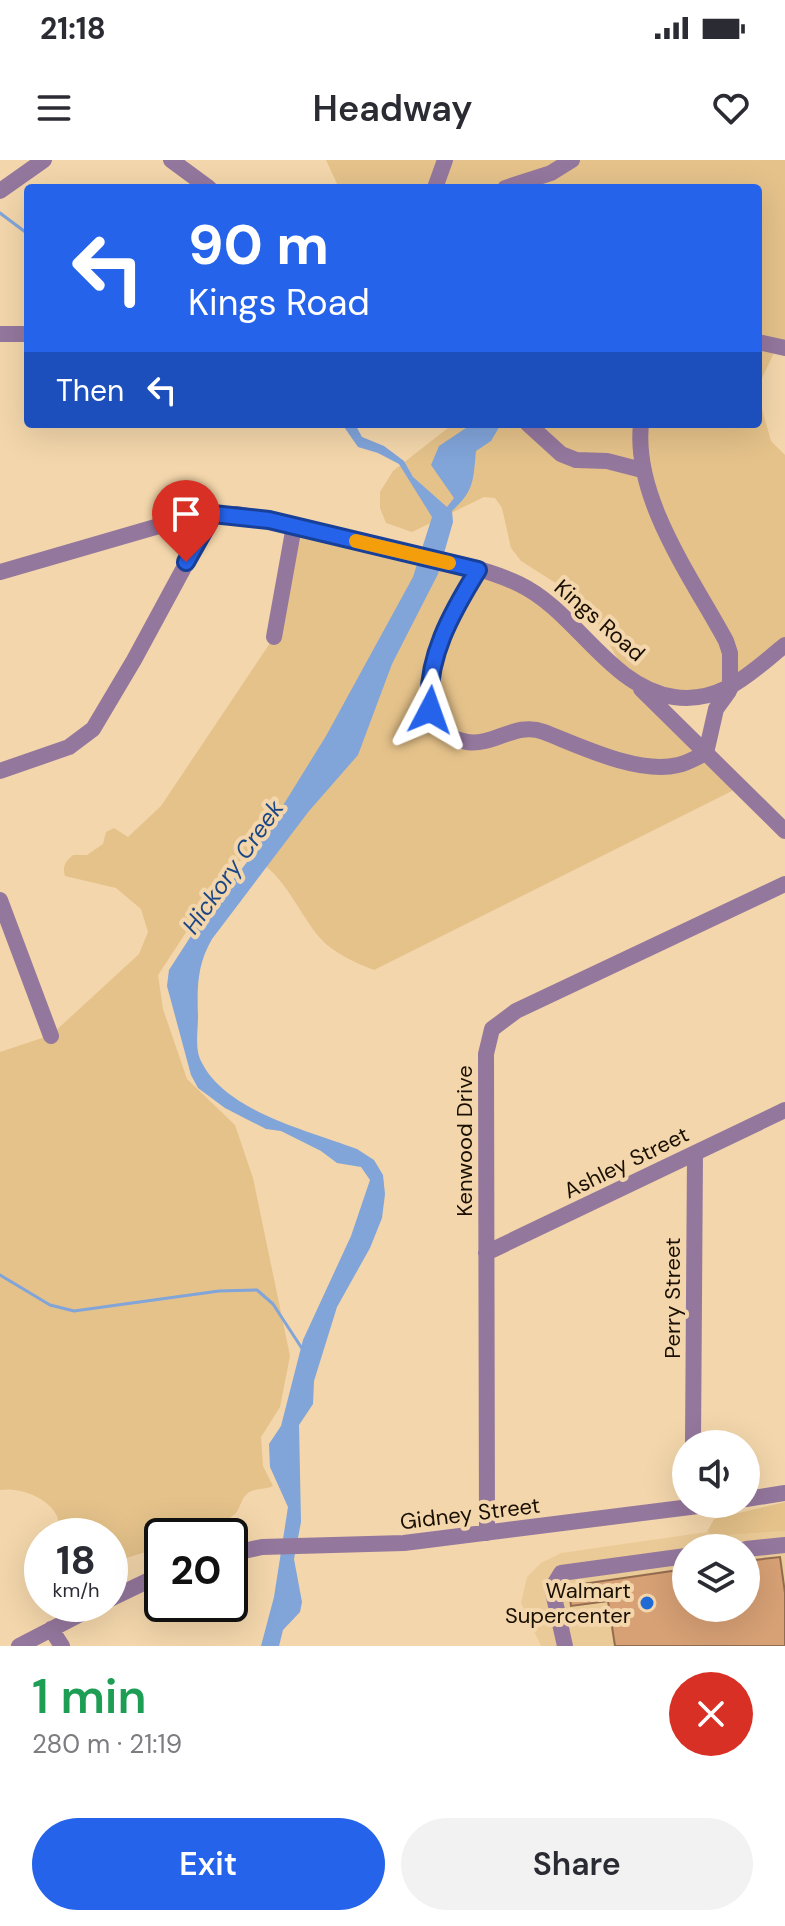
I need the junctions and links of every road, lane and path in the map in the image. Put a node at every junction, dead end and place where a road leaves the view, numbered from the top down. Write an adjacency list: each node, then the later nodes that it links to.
1 (44, 160): 8 (street)
2 (171, 160): 5 (street)
3 (445, 160): 6 (street)
4 (572, 160): 7 (street)
5 (204, 184)
6 (436, 184)
7 (517, 184)
8 (7, 186)
9 (0, 334): 10 (street)
10 (24, 334)
11 (762, 343): 12 (street)
12 (785, 348)
13 (532, 428): 15 (street)
14 (641, 428): 15 (street)
15 (642, 470): 23 (street)
16 (213, 514): 17 (street, Kings Road); 19 (street, Kings Road); 25 (street)
17 (294, 526): 18 (street, Kings Road); 20 (street)
18 (478, 570): 22 (street, Kings Road); 24 (street)
19 (0, 572)
20 (274, 637)
21 (785, 645): 23 (street, Kings Road)
22 (628, 676): 23 (street, Kings Road); 24 (street)
23 (730, 689): 24 (street)
24 (706, 753): 26 (street)
25 (0, 771)
26 (785, 831)
27 (785, 884): 32 (street, Kenwood Drive)
28 (0, 900): 29 (street)
29 (51, 1036)
30 (785, 1110): 31 (street, Ashley Street)
31 (695, 1153): 32 (street, Ashley Street); 33 (street, Perry Street)
32 (486, 1253): 37 (street, Kenwood Drive)
33 (693, 1430)
34 (785, 1493): 35 (street)
35 (760, 1497)
36 (672, 1509): 37 (street, Gidney Street)
37 (487, 1533): 40 (street, Gidney Street)
38 (785, 1545): 39 (street)
39 (760, 1548)
40 (248, 1550)
41 (672, 1558): 46 (street)
42 (65, 1622): 43 (street)
43 (51, 1629): 44 (street); 45 (street)
44 (19, 1646)
45 (62, 1646)
46 (565, 1646)

